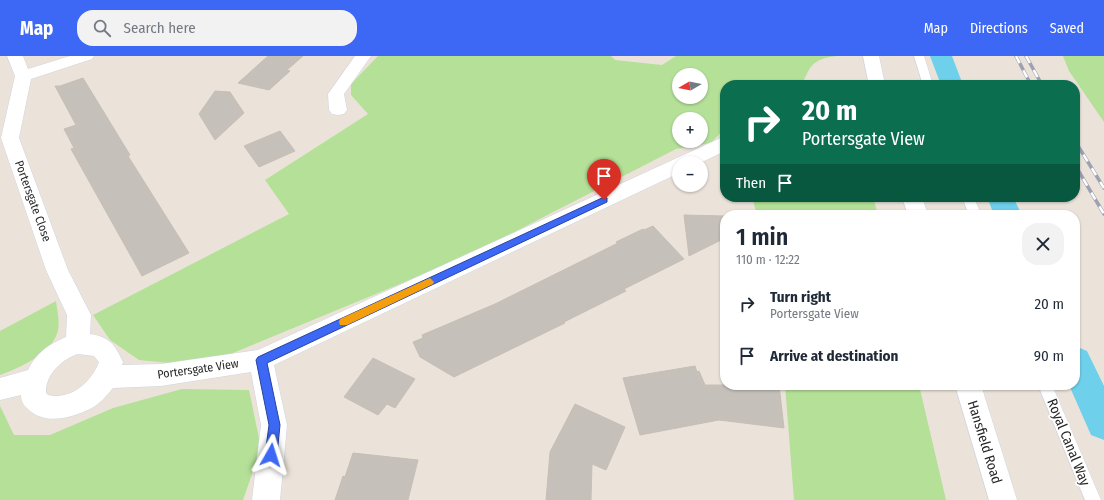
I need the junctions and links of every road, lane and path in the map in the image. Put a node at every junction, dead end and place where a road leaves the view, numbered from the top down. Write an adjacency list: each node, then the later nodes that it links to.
1 (15, 56): 6 (street)
2 (86, 56): 6 (street)
3 (364, 56): 9 (street)
4 (871, 56): 7 (street)
5 (919, 56): 8 (lane)
6 (24, 76): 10 (street, Portersgate Close)
7 (876, 80)
8 (926, 80)
9 (338, 110)
10 (5, 140): 14 (street, Portersgate Close)
11 (720, 146): 12 (street)
12 (699, 156)
13 (672, 168): 15 (street, Portersgate View)
14 (78, 344): 16 (street); 17 (street)
15 (261, 360): 16 (street, Portersgate View); 21 (street)
16 (106, 377): 17 (street)
17 (33, 380): 18 (street)
18 (0, 389)
19 (969, 390): 22 (street, Hansfield Road)
20 (1047, 390): 23 (lane, Royal Canal Way)
21 (266, 500)
22 (1002, 500)
23 (1093, 500)

